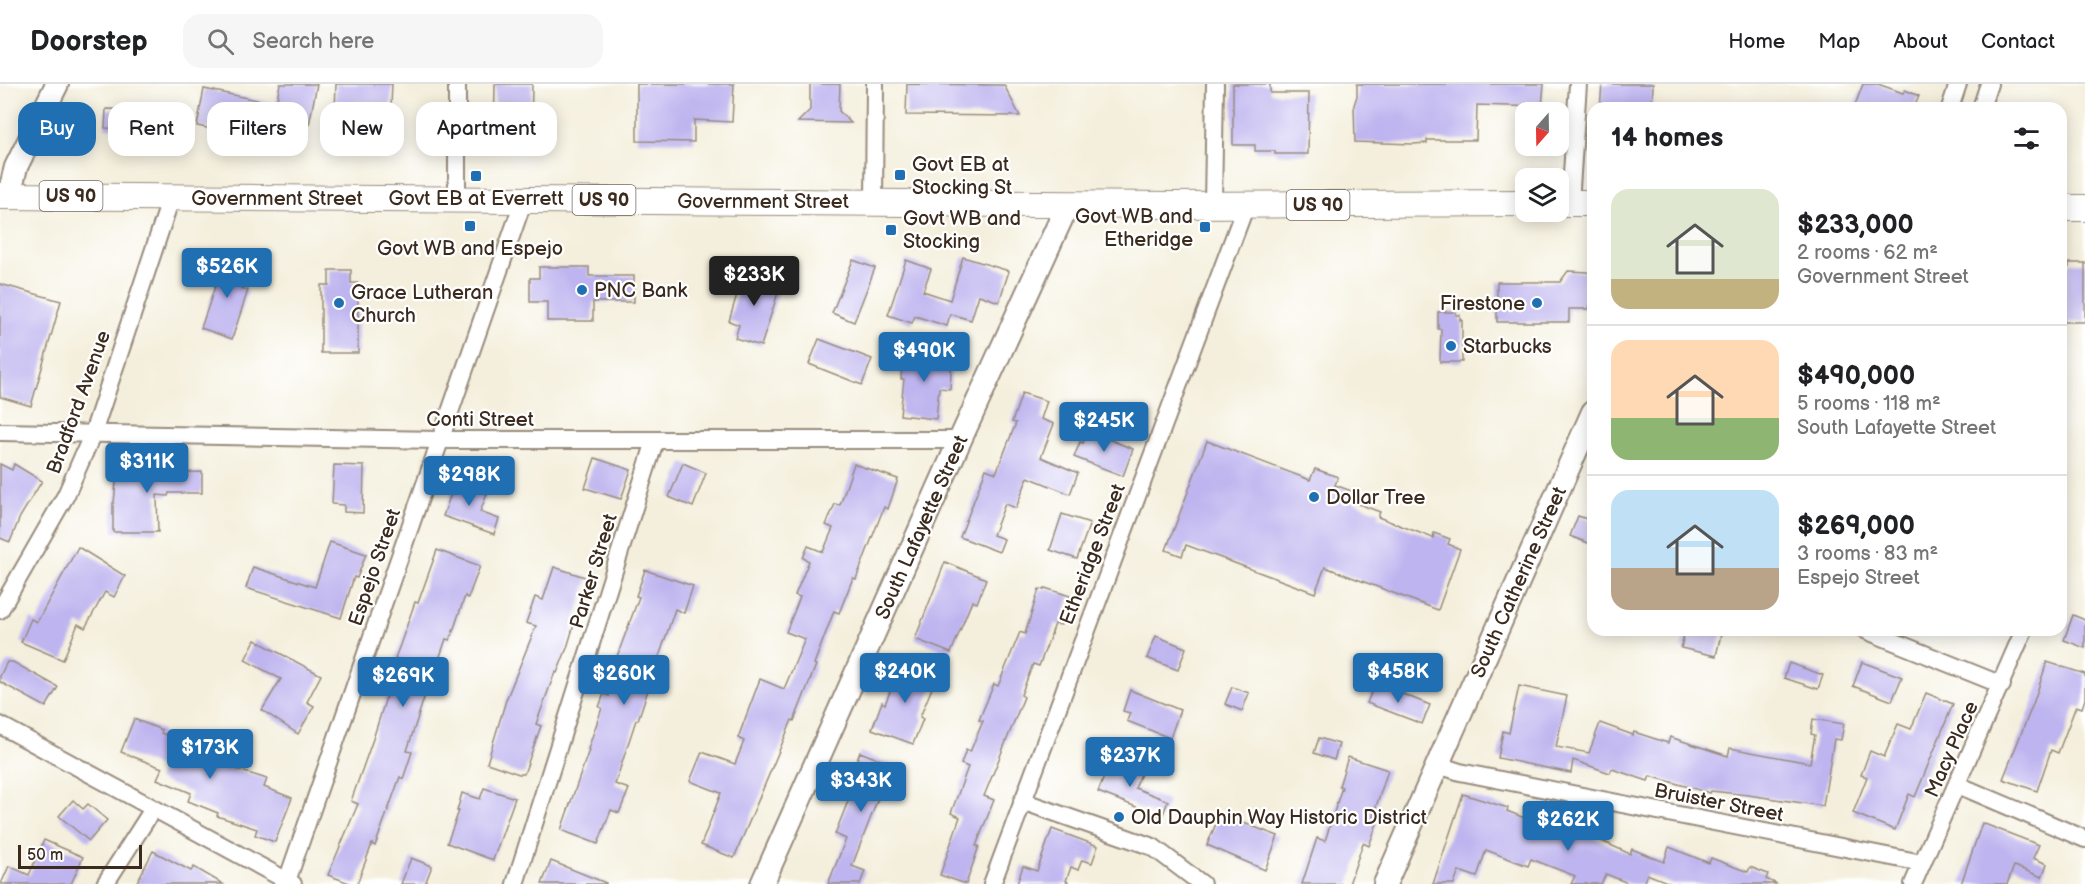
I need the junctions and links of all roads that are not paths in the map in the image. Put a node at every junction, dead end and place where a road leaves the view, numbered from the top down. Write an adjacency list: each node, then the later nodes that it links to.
1 (57, 84): 10 (street)
2 (457, 84): 13 (street)
3 (875, 84): 14 (street)
4 (1215, 84): 18 (street)
5 (1578, 84): 16 (street)
6 (1958, 84): 8 (street)
7 (1989, 84): 9 (street)
8 (1952, 102)
9 (1983, 102)
10 (5, 196): 11 (main road, Government Street / US 90)
11 (171, 198): 13 (main road, Government Street / US 90); 24 (street, Bradford Avenue)
12 (524, 199): 13 (main road, Government Street / US 90); 14 (main road, Government Street / US 90); 25 (street, Espejo Street)
13 (457, 200)
14 (874, 201): 17 (main road, Government Street / US 90)
15 (1515, 203): 19 (main road, Government Street / US 90)
16 (1574, 203)
17 (1068, 204): 18 (main road, Government Street / US 90); 26 (street, South Lafayette Street)
18 (1213, 205): 19 (main road, Government Street / US 90)
19 (1246, 205): 35 (street, Etheridge Street)
20 (2067, 208): 21 (main road)
21 (2085, 208)
22 (1587, 426): 33 (street, South Catherine Street)
23 (0, 432): 24 (street, Conti Street)
24 (93, 433): 25 (street, Conti Street); 28 (street, Bradford Avenue)
25 (439, 440): 27 (street, Conti Street); 39 (street, Espejo Street)
26 (960, 440): 27 (street, Conti Street); 42 (street, South Lafayette Street)
27 (655, 441): 41 (street, Parker Street)
28 (0, 610)
29 (1880, 636): 31 (street)
30 (2022, 636): 31 (street, Macy Place)
31 (2002, 685): 34 (street, Macy Place)
32 (0, 725): 36 (street)
33 (1438, 765): 38 (street, Bruister Street); 45 (street, South Catherine Street)
34 (1958, 785): 37 (street); 38 (street, Macy Place)
35 (1022, 801): 43 (street, Etheridge Street); 44 (street)
36 (153, 809): 39 (street); 40 (street)
37 (2085, 839)
38 (1922, 863): 46 (street, Macy Place)
39 (290, 883)
40 (105, 884)
41 (515, 884)
42 (762, 884)
43 (992, 884)
44 (1202, 884)
45 (1385, 884)
46 (1913, 884)

